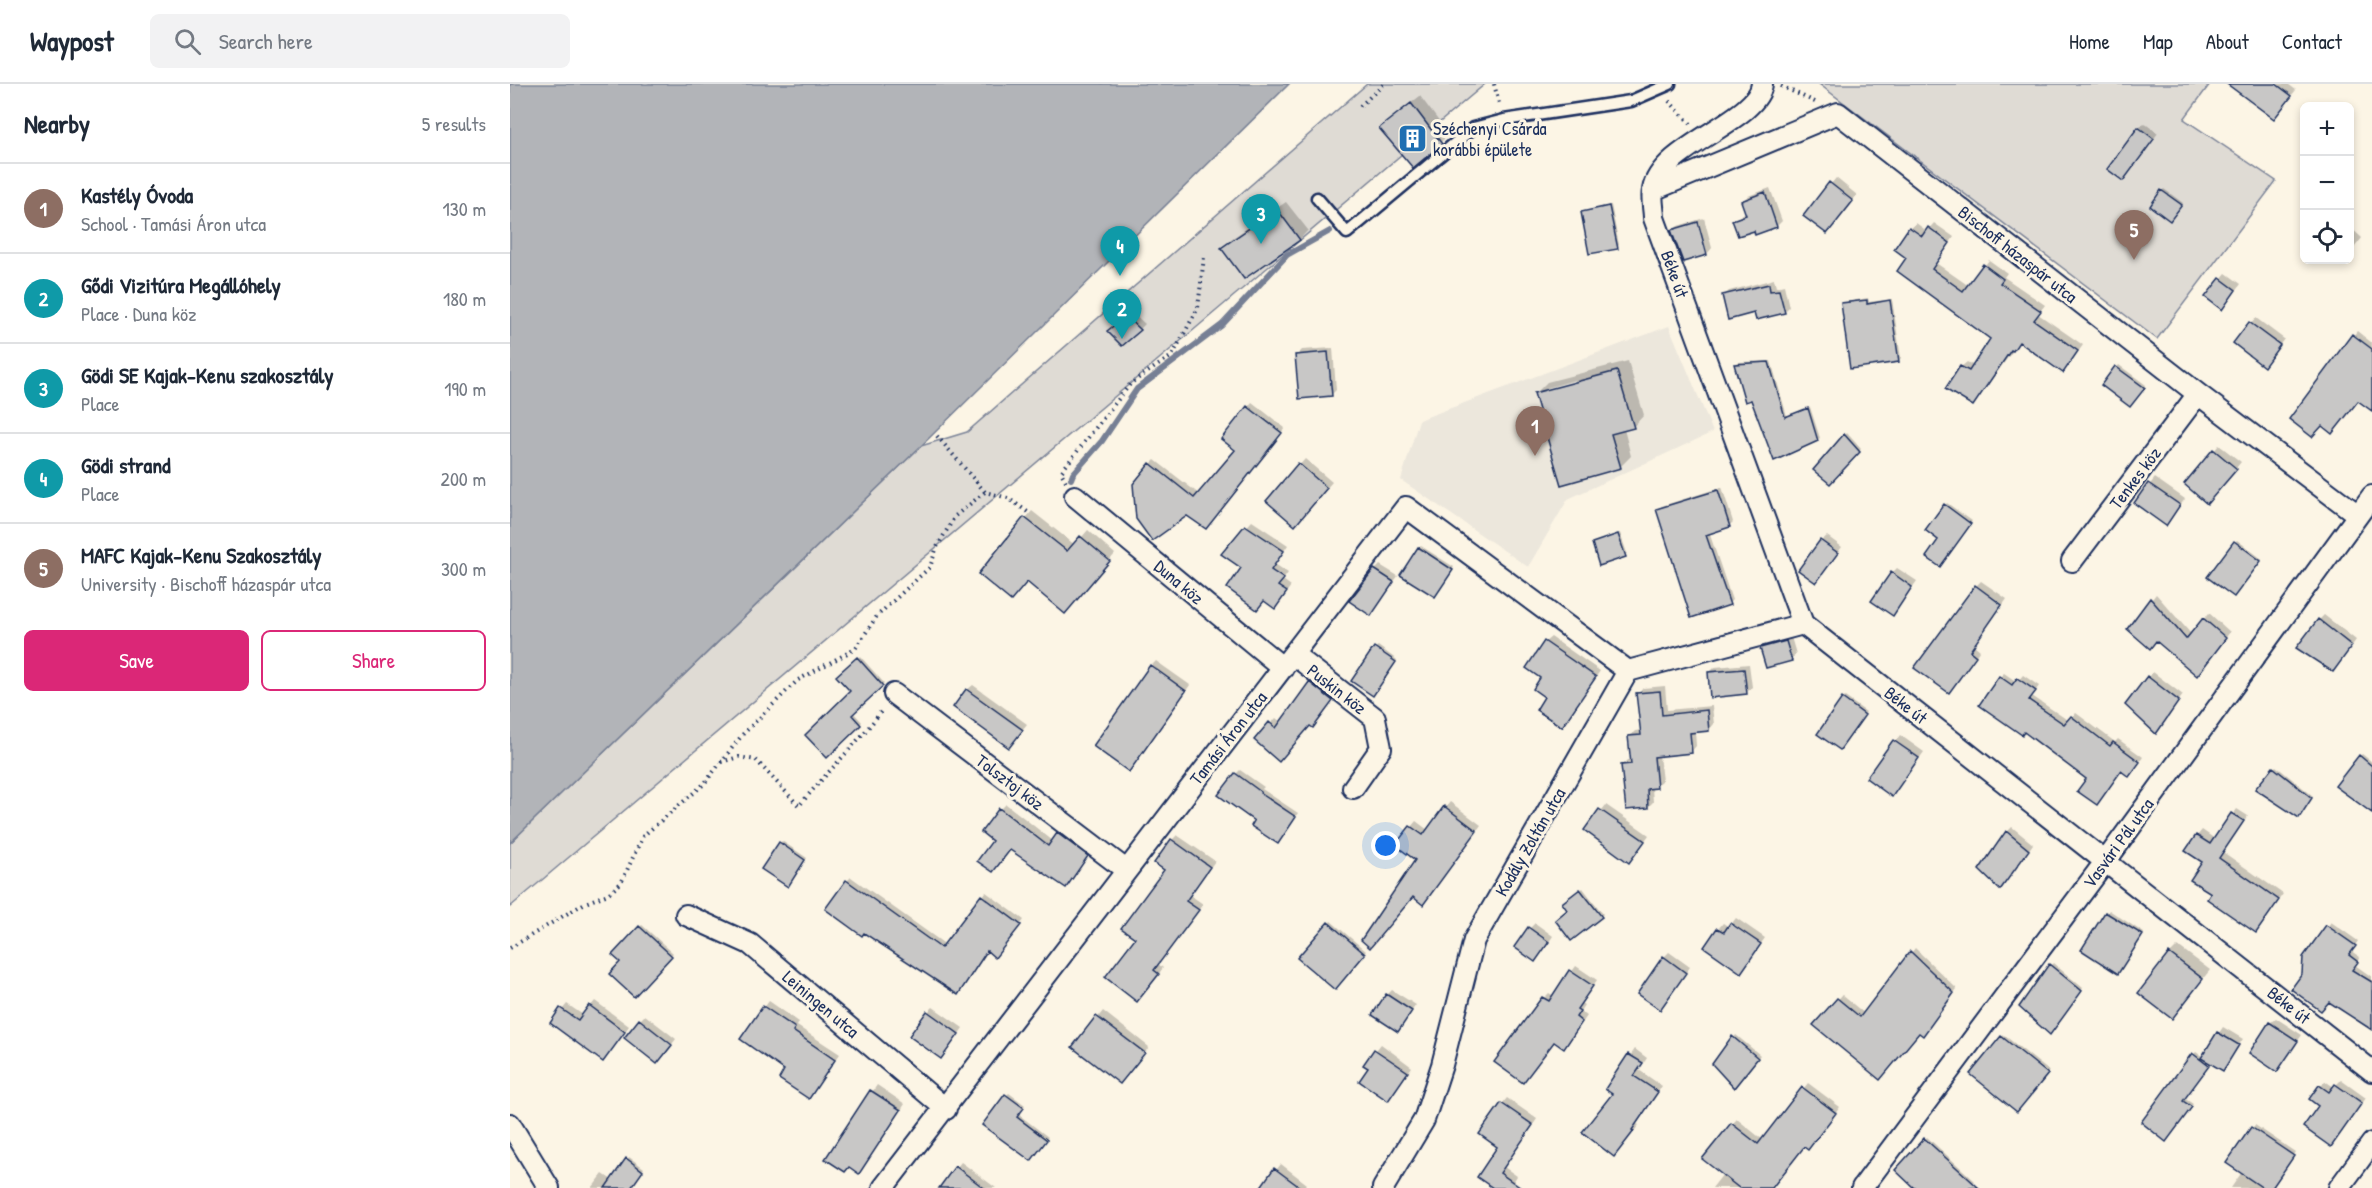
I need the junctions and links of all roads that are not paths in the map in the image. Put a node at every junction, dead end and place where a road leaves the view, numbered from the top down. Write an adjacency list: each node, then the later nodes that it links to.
1 (1670, 84): 4 (lane)
2 (1762, 84): 3 (street)
3 (1653, 190): 5 (street, Bischoff házaspár utca); 10 (street, Béke út)
4 (1317, 198)
5 (2198, 394): 8 (street, Bischoff házaspár utca); 9 (street, Tenkes köz)
6 (1075, 496): 11 (street, Duna köz)
7 (2372, 496): 8 (street, Vasvári Pál utca)
8 (2358, 515): 15 (street, Vasvári Pál utca)
9 (2072, 561)
10 (1803, 624): 12 (street); 15 (street, Béke út)
11 (1288, 661): 12 (street, Tamási Áron utca); 14 (street, Puskin köz); 16 (street, Tamási Áron utca)
12 (1628, 671): 24 (street, Kodály Zoltán utca)
13 (894, 694): 16 (street, Tolsztoj köz)
14 (1353, 788)
15 (2105, 862): 18 (street, Béke út); 25 (street, Vasvári Pál utca)
16 (1126, 870): 19 (street, Tamási Áron utca)
17 (686, 915): 19 (street, Leiningen utca)
18 (2372, 1071)
19 (946, 1109): 23 (street, Tamási Áron utca)
20 (510, 1124): 22 (street)
21 (2372, 1143): 26 (street)
22 (549, 1188)
23 (883, 1188)
24 (1383, 1188)
25 (1862, 1188)
26 (2339, 1188)

